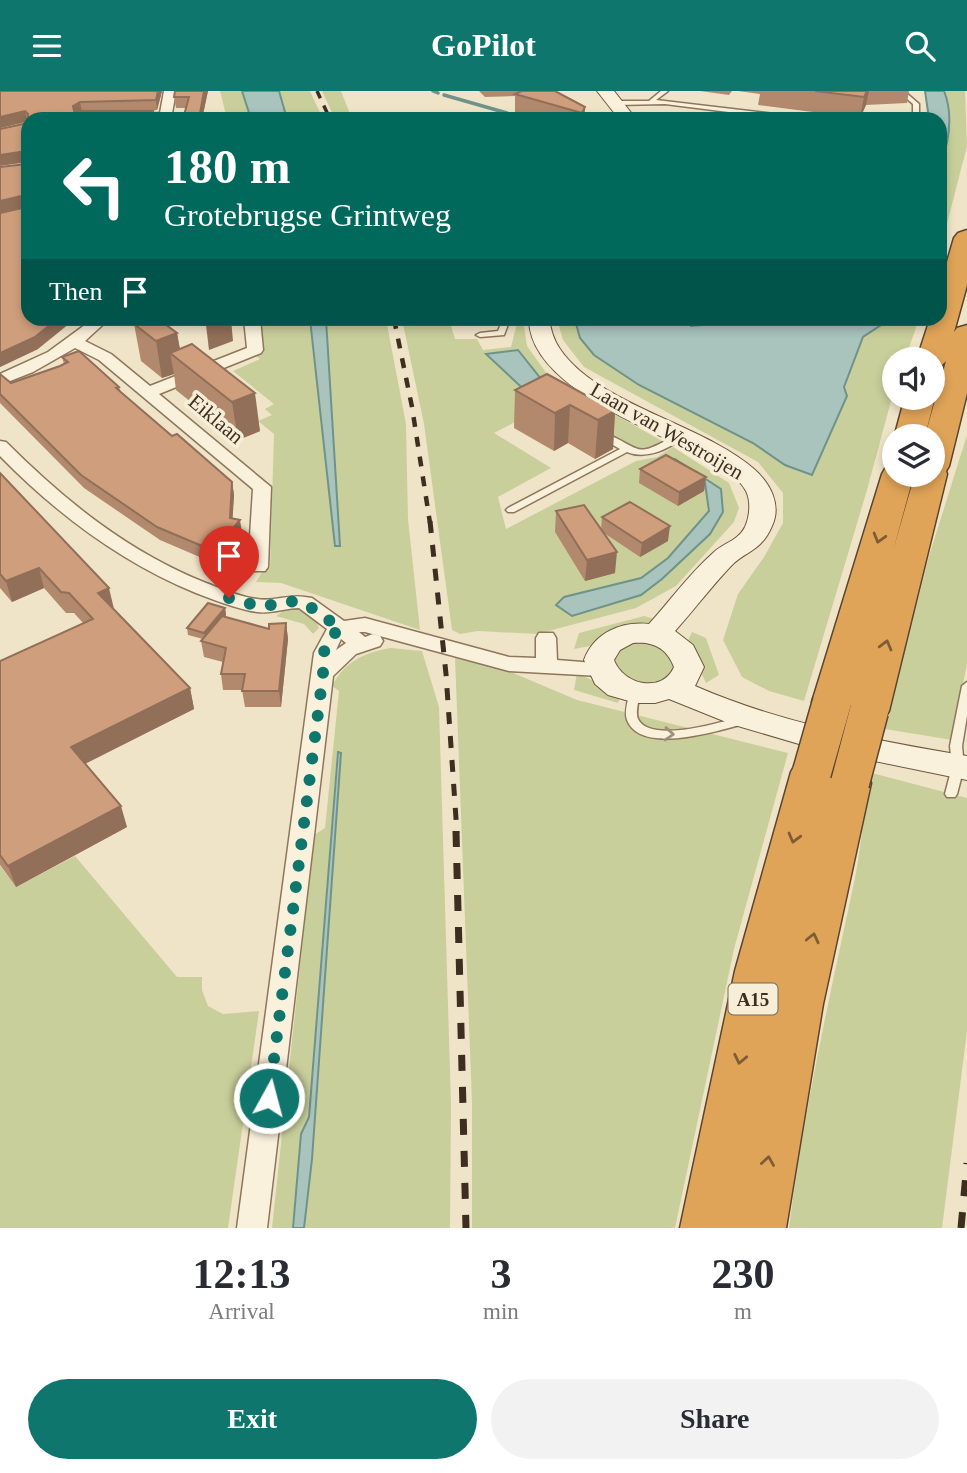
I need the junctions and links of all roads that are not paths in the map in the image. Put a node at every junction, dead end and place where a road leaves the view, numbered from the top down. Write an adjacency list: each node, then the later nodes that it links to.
1 (170, 91): 7 (street)
2 (665, 91): 4 (lane)
3 (901, 91): 10 (lane)
4 (657, 92): 6 (lane)
5 (613, 95): 6 (lane); 8 (street)
6 (652, 101): 9 (lane)
7 (166, 112)
8 (624, 112)
9 (742, 112)
10 (914, 112)
11 (967, 236): 12 (highway)
12 (947, 306)
13 (93, 326): 20 (street)
14 (253, 326): 23 (street)
15 (504, 326): 19 (lane)
16 (541, 326): 26 (street, Laan van Westroijen)
17 (941, 326): 21 (highway)
18 (967, 334): 24 (highway)
19 (480, 335)
20 (75, 342): 22 (street); 23 (street, Eiklaan)
21 (935, 347)
22 (0, 380)
23 (149, 392): 32 (street, Eiklaan)
24 (944, 424)
25 (592, 429): 28 (lane)
26 (681, 436): 28 (lane); 35 (street, Laan van Westroijen)
27 (0, 446): 33 (street)
28 (626, 449): 31 (lane)
29 (895, 487): 44 (highway, A15, one-way to 44)
30 (926, 487): 44 (highway, A15, one-way to 30)
31 (511, 510)
32 (258, 567)
33 (341, 629): 34 (street); 36 (street); 40 (street)
34 (396, 635): 36 (street); 38 (street)
35 (665, 639): 39 (street); 41 (street)
36 (361, 644): 40 (street)
37 (546, 653): 38 (street); 38 (street); 39 (street)
38 (487, 657)
39 (600, 662): 43 (street)
40 (323, 674): 48 (street)
41 (679, 682): 43 (street); 45 (street)
42 (967, 686): 46 (lane)
43 (635, 692): 45 (lane, one-way to 45)
44 (850, 707): 47 (highway, A15, bridge)
45 (751, 717): 46 (street)
46 (959, 776)
47 (831, 778): 49 (highway, A15, one-way to 49); 50 (highway, A15, one-way to 47)
48 (252, 1228)
49 (708, 1228)
50 (758, 1228)

